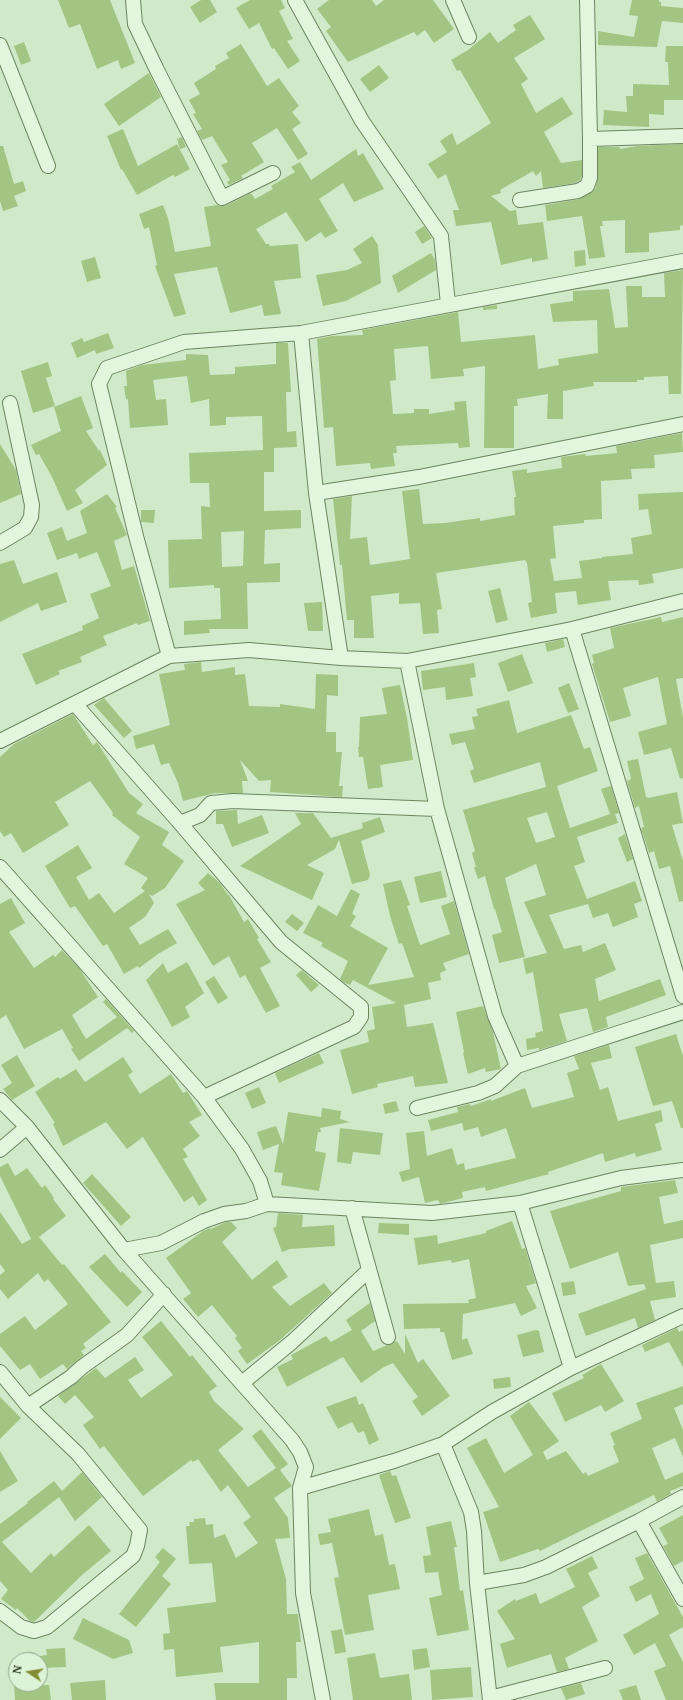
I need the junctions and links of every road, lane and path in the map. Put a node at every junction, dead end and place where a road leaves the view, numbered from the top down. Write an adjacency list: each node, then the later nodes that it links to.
1 (133, 0): 10 (street)
2 (295, 0): 13 (street)
3 (453, 0): 5 (street)
4 (587, 0): 8 (street)
5 (469, 37)
6 (0, 45): 9 (street)
7 (683, 136): 8 (street)
8 (590, 139): 11 (street)
9 (48, 166)
10 (274, 173)
11 (520, 200)
12 (683, 261): 13 (street)
13 (448, 304): 14 (street)
14 (301, 333): 17 (street); 21 (street)
15 (10, 403): 18 (street)
16 (683, 424): 17 (street)
17 (316, 493): 22 (street)
18 (0, 543)
19 (683, 601): 20 (street)
20 (572, 629): 23 (street); 29 (street)
21 (169, 656): 22 (street); 24 (street)
22 (341, 658): 23 (street)
23 (407, 661): 26 (street)
24 (75, 704): 25 (street); 27 (street)
25 (0, 741)
26 (437, 809): 27 (street); 31 (street)
27 (180, 823): 32 (street)
28 (0, 866): 32 (street)
29 (683, 996)
30 (683, 1012): 31 (street)
31 (517, 1066): 34 (street)
32 (204, 1097): 39 (street)
33 (0, 1100): 35 (street)
34 (417, 1108)
35 (27, 1127): 36 (street); 41 (street)
36 (0, 1150)
37 (683, 1170): 38 (street)
38 (520, 1203): 40 (street); 46 (street)
39 (267, 1204): 40 (street); 41 (street)
40 (352, 1208): 42 (street)
41 (124, 1250): 43 (street)
42 (369, 1270): 45 (street); 48 (street)
43 (164, 1294): 48 (street); 49 (street)
44 (683, 1316): 46 (street)
45 (388, 1337)
46 (571, 1368): 50 (street)
47 (0, 1372): 49 (street)
48 (242, 1383): 51 (street)
49 (28, 1406): 56 (street)
50 (443, 1444): 51 (street); 54 (street)
51 (300, 1488): 59 (street)
52 (683, 1497): 53 (street)
53 (639, 1521): 54 (street); 55 (street)
54 (477, 1583): 58 (street)
55 (683, 1599)
56 (0, 1611)
57 (605, 1668): 58 (street)
58 (490, 1699)
59 (323, 1700)

